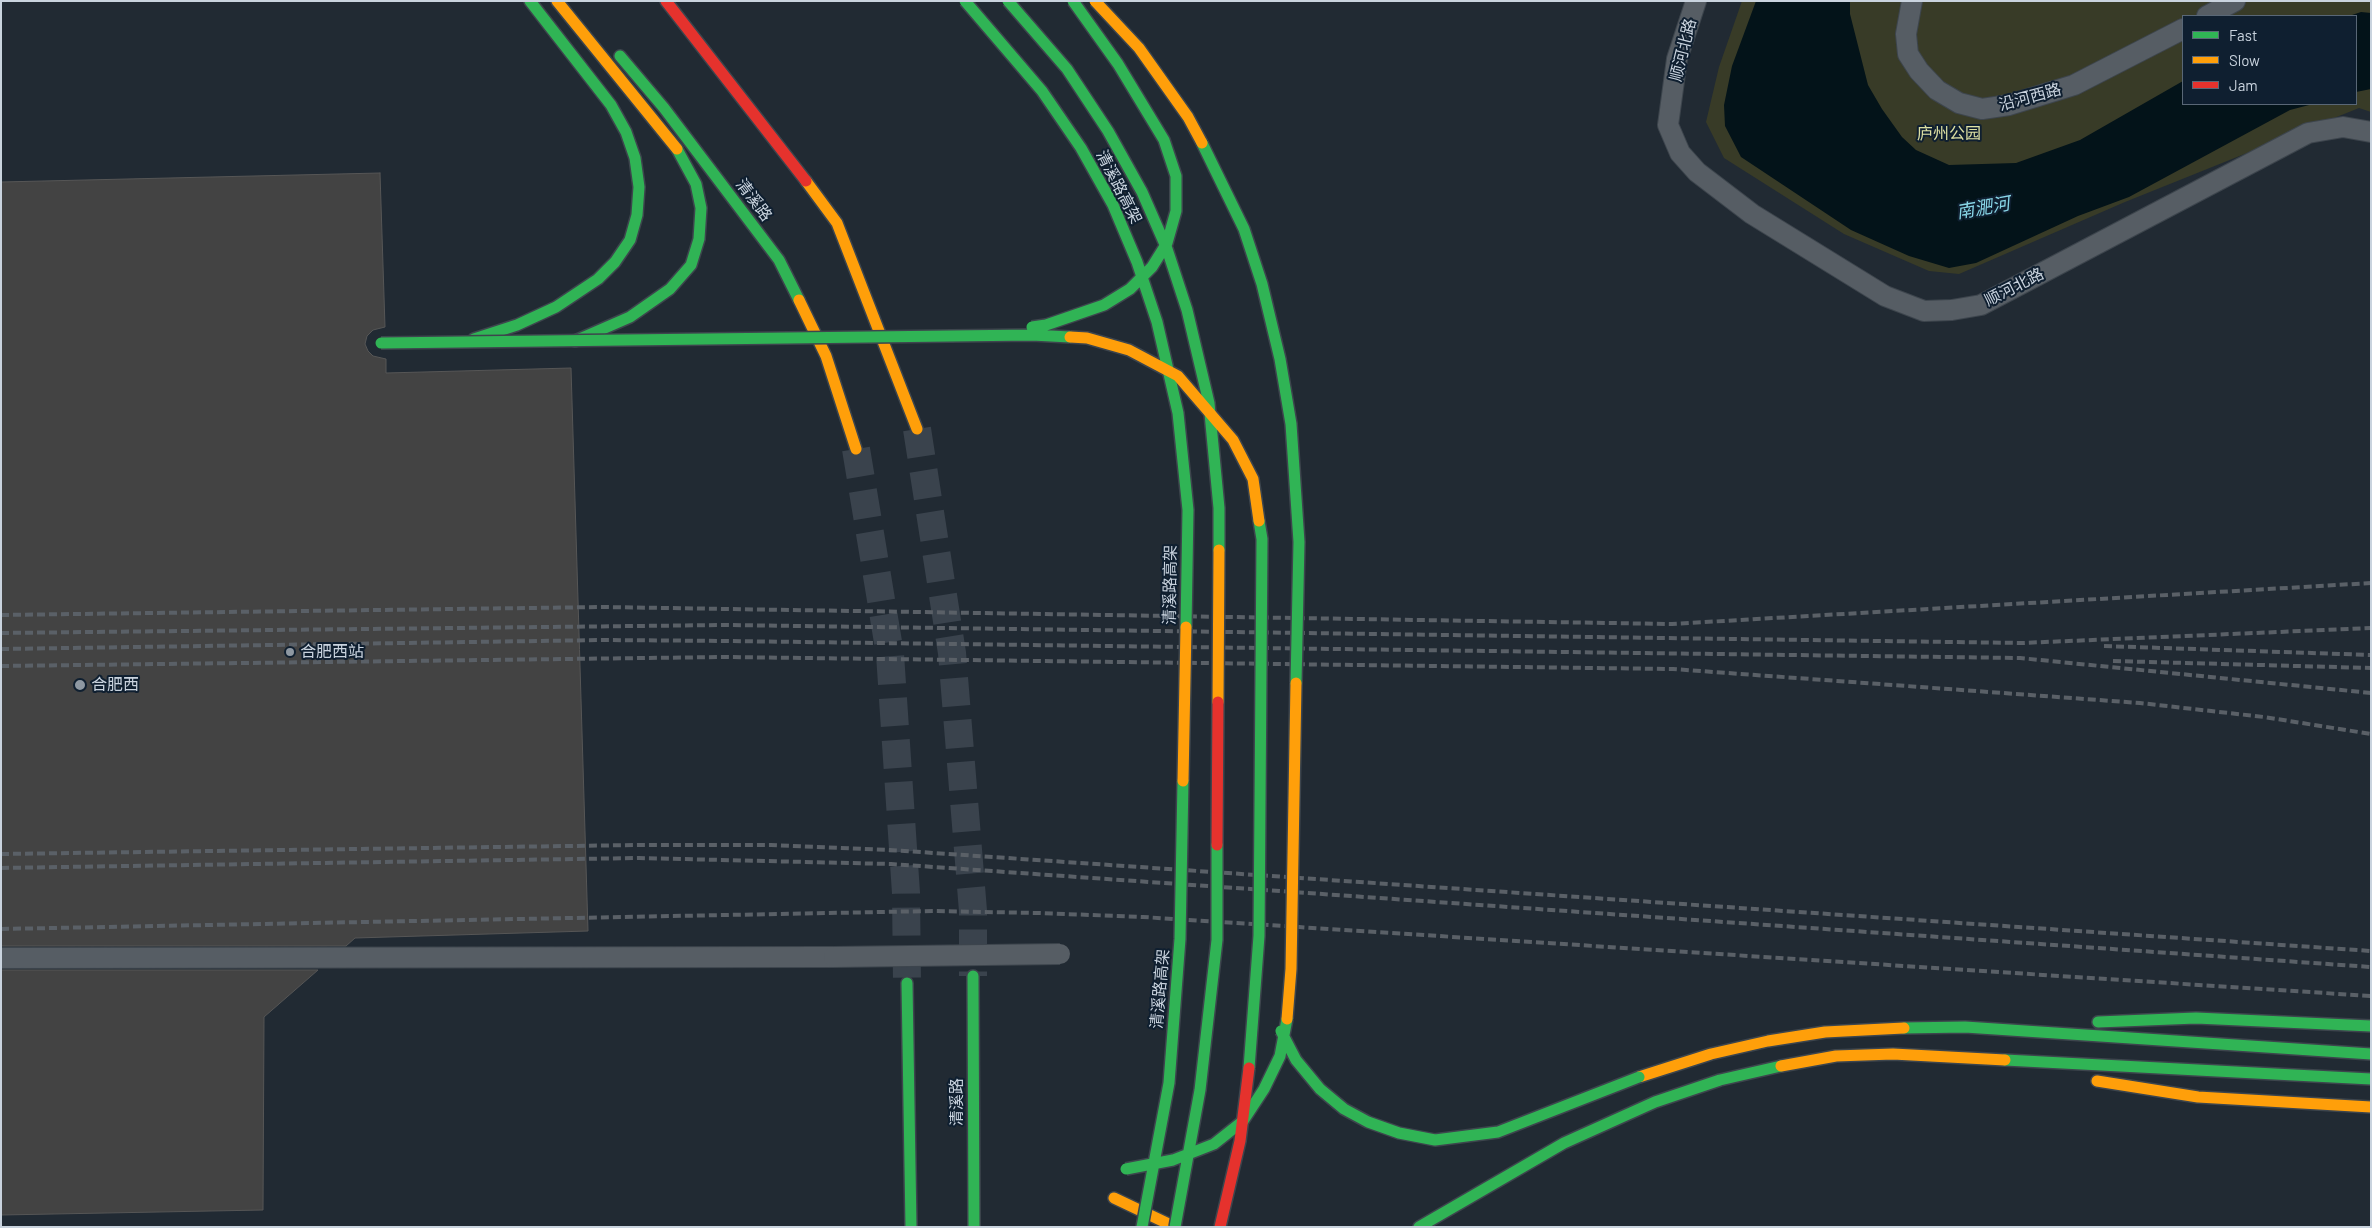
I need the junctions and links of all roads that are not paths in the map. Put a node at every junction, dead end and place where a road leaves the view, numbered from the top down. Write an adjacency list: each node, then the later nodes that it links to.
1 (530, 1): 18 (main road, bridge)
2 (557, 1): 17 (main road)
3 (666, 1): 19 (main road)
4 (965, 1): 40 (main road, 清溪路高架, bridge)
5 (1008, 1): 41 (main road, 清溪路高架, bridge)
6 (1072, 1): 15 (main road, bridge)
7 (1095, 1): 36 (main road, bridge)
8 (1696, 1): 14 (street, 顺河北路)
9 (1912, 1): 12 (street, 沿河西路)
10 (2235, 1): 11 (street)
11 (2209, 15)
12 (2182, 30)
13 (612, 47): 20 (main road, 清溪路)
14 (2371, 132)
15 (913, 336): 16 (main road, bridge); 21 (main road, bridge)
16 (893, 337): 17 (main road, bridge); 18 (main road, bridge)
17 (575, 341): 18 (main road, bridge)
18 (463, 342)
19 (917, 429)
20 (856, 449)
21 (1259, 936): 26 (main road, bridge); 42 (main road, bridge)
22 (1060, 954): 23 (street, bridge)
23 (1, 958)
24 (973, 976): 39 (main road, 清溪路)
25 (908, 983): 38 (main road)
26 (1267, 983)
27 (1275, 1011): 29 (main road, bridge)
28 (2371, 1026): 29 (main road)
29 (1966, 1028): 30 (main road)
30 (2371, 1054)
31 (1970, 1060): 32 (main road); 34 (main road); 43 (main road)
32 (2065, 1075)
33 (2084, 1078): 35 (main road)
34 (2371, 1079)
35 (2371, 1107)
36 (1126, 1169)
37 (1114, 1198): 41 (main road)
38 (911, 1227)
39 (974, 1227)
40 (1142, 1227)
41 (1175, 1227)
42 (1220, 1227)
43 (1419, 1227)

